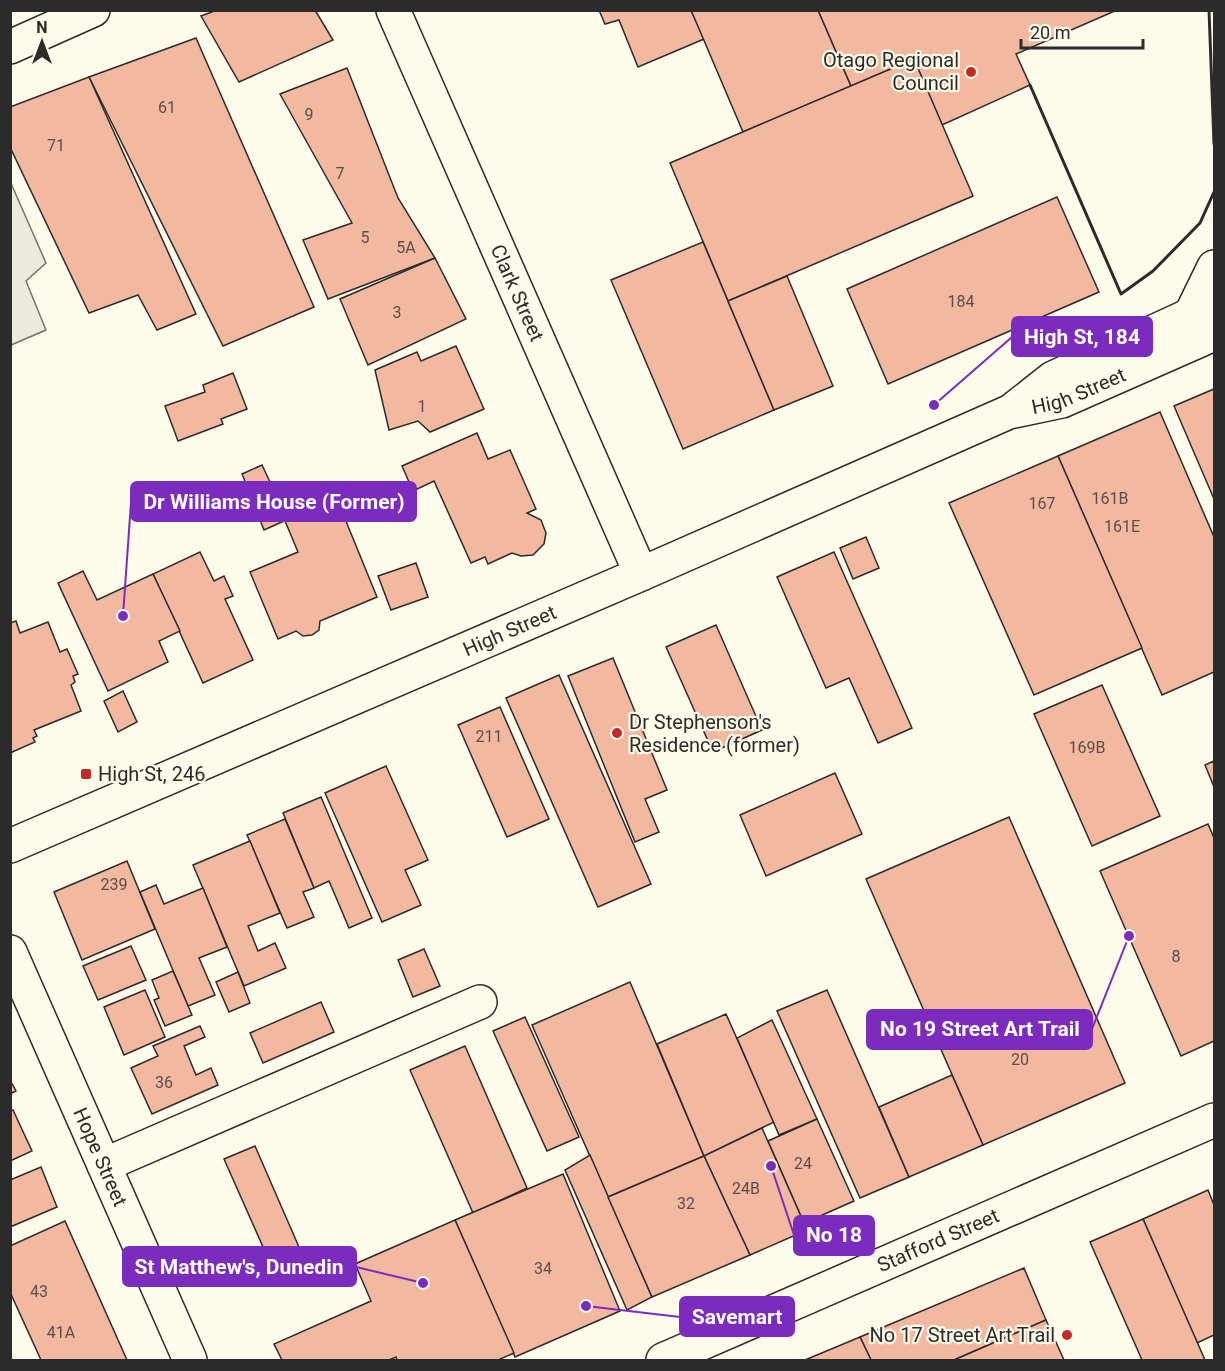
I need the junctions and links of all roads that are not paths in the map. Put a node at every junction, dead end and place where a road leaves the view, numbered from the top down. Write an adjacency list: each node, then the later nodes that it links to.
1 (93, 10): 3 (street)
2 (393, 10): 6 (street, Clark Street)
3 (10, 47)
4 (1215, 267): 5 (street)
5 (1206, 318): 6 (street, High Street)
6 (641, 574): 7 (street, High Street)
7 (10, 846)
8 (10, 952): 11 (street, Hope Street)
9 (480, 1002): 11 (street)
10 (1215, 1119): 13 (street, Stafford Street)
11 (104, 1166): 12 (street, Hope Street)
12 (190, 1360)
13 (663, 1360)

